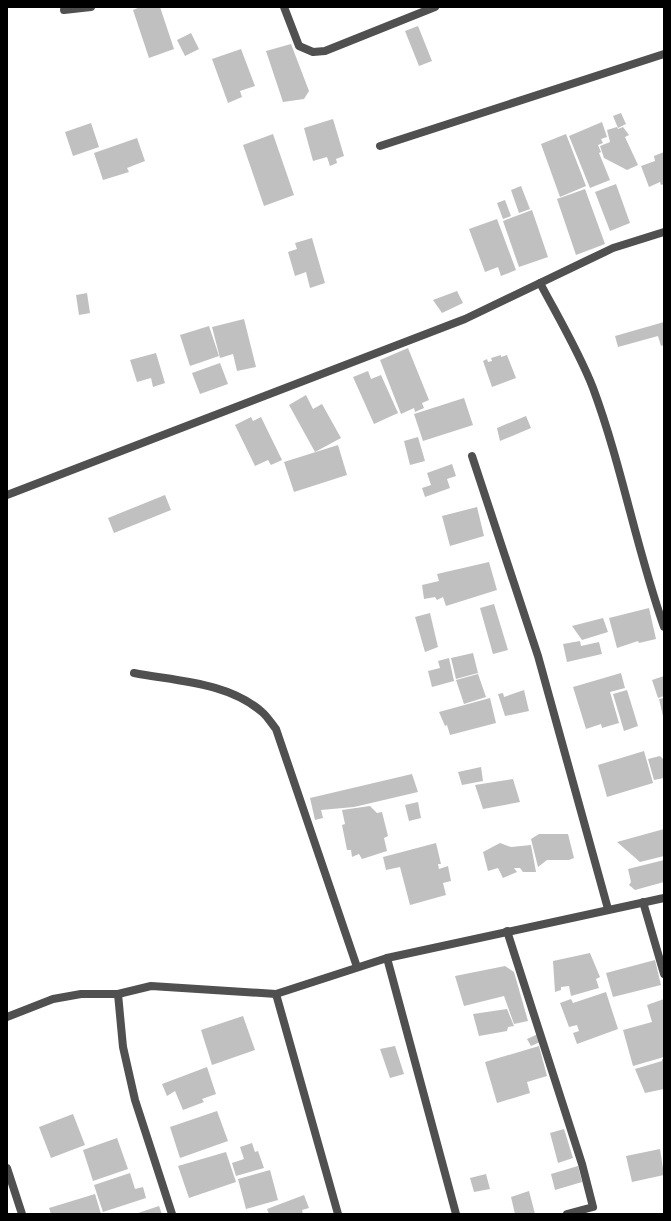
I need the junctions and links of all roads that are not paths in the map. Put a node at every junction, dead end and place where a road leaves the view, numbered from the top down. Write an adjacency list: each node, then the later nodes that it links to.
1 (90, 7): 4 (street)
2 (284, 7): 3 (street)
3 (436, 7)
4 (64, 10)
5 (664, 54): 6 (street)
6 (380, 146)
7 (664, 232): 8 (street)
8 (540, 283): 10 (street); 11 (street)
9 (472, 456): 15 (street)
10 (7, 495)
11 (664, 627)
12 (134, 673): 18 (street)
13 (664, 898): 14 (street)
14 (643, 902): 15 (street); 19 (street)
15 (608, 909): 16 (street)
16 (507, 931): 17 (street); 24 (street)
17 (388, 958): 18 (street); 28 (street)
18 (357, 967): 21 (street)
19 (664, 974)
20 (118, 994): 21 (street); 22 (street); 26 (street)
21 (276, 994): 27 (street)
22 (7, 1018)
23 (7, 1168): 25 (street)
24 (594, 1210): 29 (street)
25 (22, 1214)
26 (172, 1214)
27 (338, 1214)
28 (456, 1214)
29 (567, 1214)

